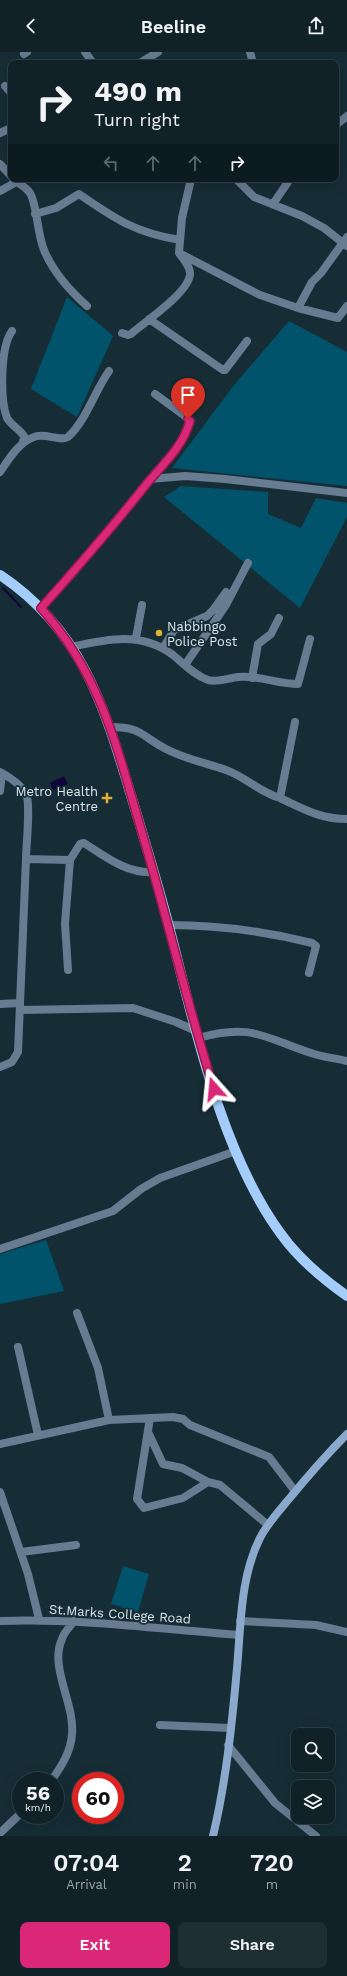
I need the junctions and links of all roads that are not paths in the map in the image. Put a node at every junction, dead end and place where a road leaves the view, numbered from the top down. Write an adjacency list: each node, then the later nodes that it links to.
1 (158, 52): 2 (street)
2 (145, 60)
3 (5, 86): 4 (street)
4 (8, 90)
5 (0, 164): 6 (street)
6 (8, 173)
7 (15, 182): 12 (street)
8 (20, 182): 14 (street)
9 (190, 182): 15 (street)
10 (239, 182): 13 (street)
11 (288, 182): 13 (street)
12 (0, 192)
13 (273, 204): 16 (street)
14 (35, 214): 15 (street); 18 (street)
15 (180, 240): 17 (street)
16 (346, 241): 20 (street)
17 (179, 253): 20 (street); 21 (street)
18 (86, 306)
19 (347, 306): 20 (street)
20 (298, 308)
21 (149, 319): 23 (street); 24 (street)
22 (12, 330): 27 (street)
23 (122, 333)
24 (247, 341)
25 (109, 371): 27 (street)
26 (155, 394): 29 (street)
27 (24, 442): 28 (street)
28 (1, 468)
29 (150, 479): 30 (street); 35 (street)
30 (347, 493)
31 (248, 563): 41 (street)
32 (0, 575): 35 (main road)
33 (226, 592): 40 (street)
34 (142, 605): 37 (street)
35 (41, 608): 39 (main road)
36 (279, 618): 42 (street)
37 (136, 638): 39 (street); 40 (street)
38 (310, 639): 42 (street)
39 (71, 647): 44 (main road)
40 (164, 648): 41 (street)
41 (185, 666): 42 (street)
42 (252, 678)
43 (295, 722): 47 (street)
44 (110, 727): 47 (street); 51 (main road)
45 (1, 773): 46 (street); 49 (street)
46 (0, 791)
47 (280, 798): 48 (street)
48 (347, 820)
49 (26, 859): 50 (street); 56 (street)
50 (70, 860): 51 (street); 53 (street)
51 (154, 872): 52 (main road)
52 (169, 925): 54 (street); 57 (main road)
53 (68, 970)
54 (309, 973)
55 (0, 1004): 56 (street)
56 (20, 1007): 58 (street); 61 (street)
57 (191, 1014): 58 (street); 59 (main road)
58 (176, 1022): 59 (street)
59 (197, 1035): 60 (street); 62 (main road)
60 (347, 1060)
61 (0, 1067)
62 (236, 1152): 63 (street); 64 (main road)
63 (0, 1249)
64 (347, 1296)
65 (77, 1313): 68 (street)
66 (18, 1347): 71 (street)
67 (150, 1418): 68 (street); 69 (street); 74 (street)
68 (109, 1420): 71 (street)
69 (148, 1432): 73 (street); 73 (street)
70 (347, 1434): 74 (main road)
71 (38, 1436): 72 (street)
72 (0, 1444)
73 (208, 1482): 76 (street)
74 (295, 1492): 76 (main road)
75 (0, 1493): 78 (street)
76 (268, 1525): 82 (main road)
77 (76, 1545): 78 (street)
78 (21, 1552): 79 (street)
79 (39, 1619): 80 (street, St.Marks College Road); 81 (street, St.Marks College Road)
80 (0, 1621)
81 (74, 1621): 84 (street, St.Marks College Road); 88 (street)
82 (240, 1621): 83 (street); 84 (main road)
83 (347, 1632)
84 (239, 1635): 86 (main road)
85 (160, 1725): 86 (street)
86 (230, 1728): 87 (main road)
87 (228, 1745): 91 (main road); 92 (street)
88 (57, 1772)
89 (12, 1822): 90 (street)
90 (0, 1833)
91 (213, 1836)
92 (316, 1836)

